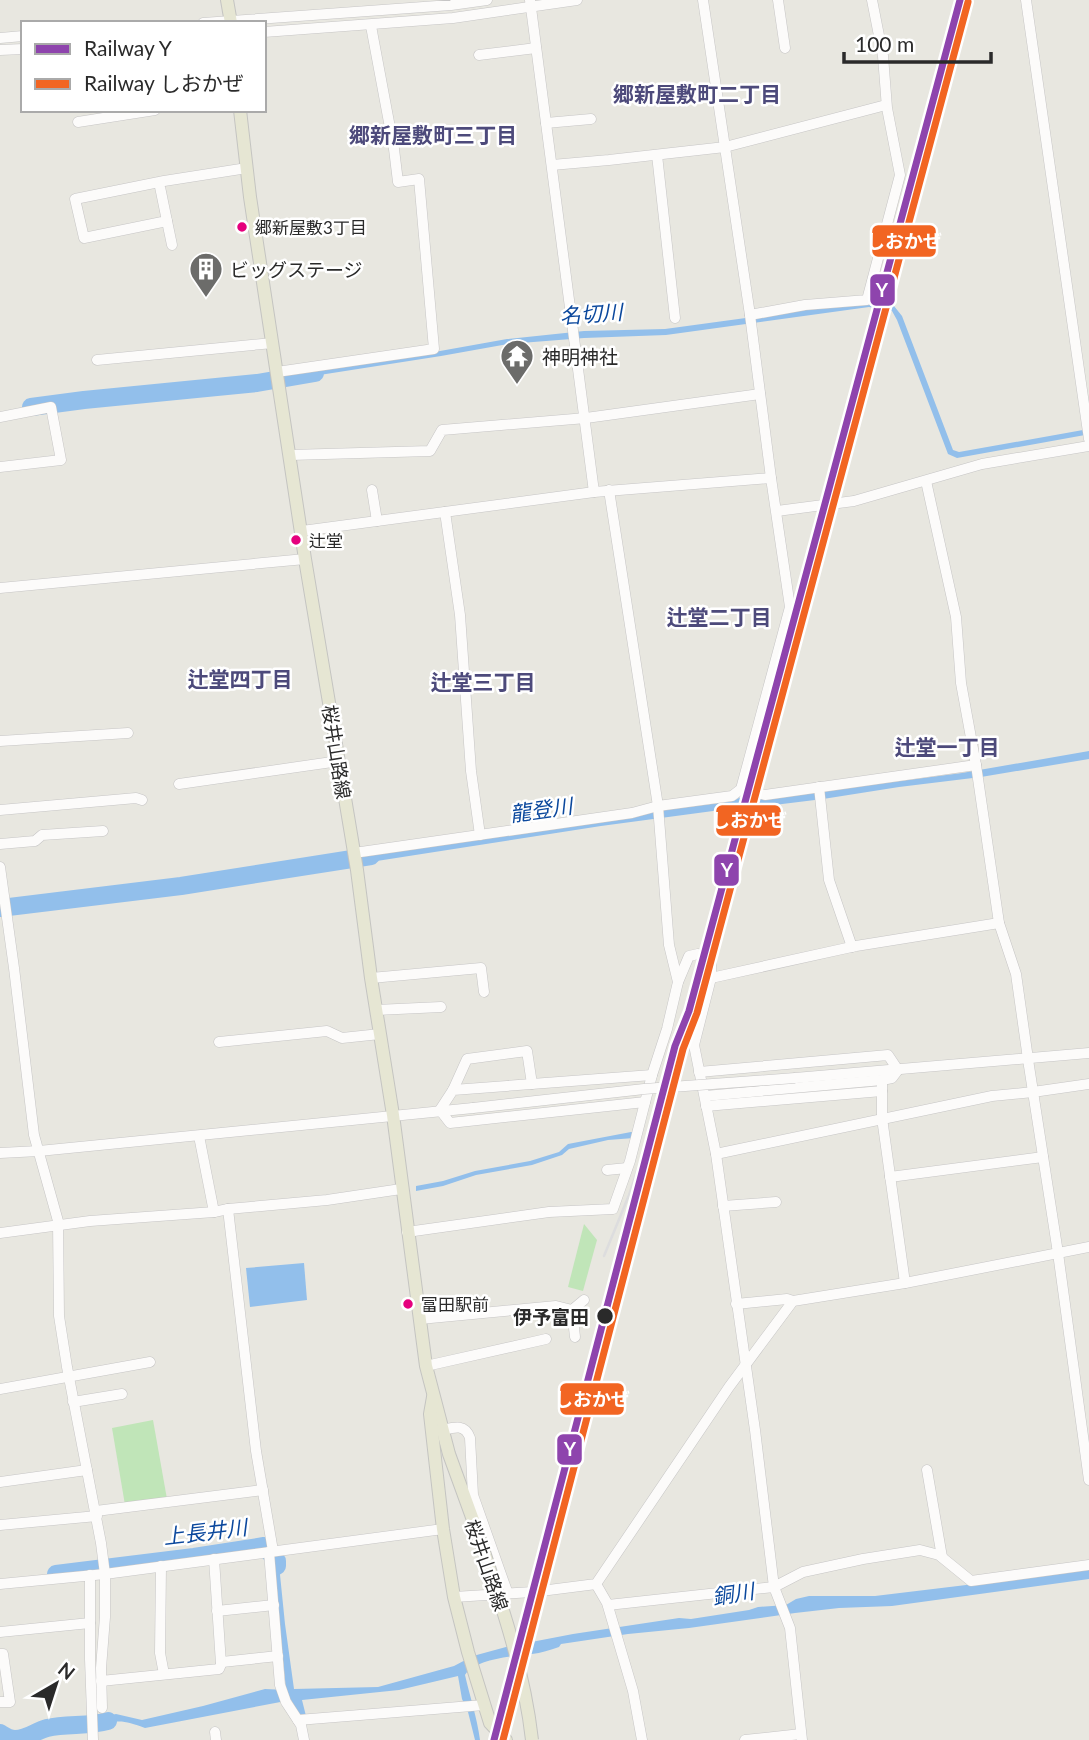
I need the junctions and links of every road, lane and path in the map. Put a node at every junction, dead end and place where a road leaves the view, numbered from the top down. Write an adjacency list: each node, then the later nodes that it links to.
1 (228, 0): 11 (main road)
2 (362, 0): 10 (street)
3 (487, 0): 10 (street)
4 (576, 0): 9 (street)
5 (703, 0): 28 (street)
6 (778, 0): 18 (street)
7 (872, 0): 22 (street)
8 (1026, 0): 43 (street)
9 (530, 3): 13 (street); 17 (street)
10 (364, 12): 12 (street)
11 (231, 21)
12 (244, 21)
13 (371, 26): 14 (street); 39 (street)
14 (266, 32)
15 (21, 36): 16 (street)
16 (0, 38)
17 (536, 48): 21 (street); 27 (street)
18 (785, 48)
19 (21, 49): 20 (street)
20 (0, 50)
21 (480, 55)
22 (886, 105): 28 (street); 35 (street)
23 (142, 112): 26 (street)
24 (240, 112): 31 (main road, 桜井山路線)
25 (591, 118): 27 (street)
26 (78, 122)
27 (546, 123): 30 (street)
28 (725, 147): 29 (street); 35 (street)
29 (657, 155): 30 (street); 36 (street)
30 (552, 165): 42 (street)
31 (247, 168): 32 (street); 37 (main road, 桜井山路線)
32 (159, 182): 33 (street); 33 (street)
33 (167, 221): 34 (street)
34 (172, 245)
35 (750, 315): 40 (street)
36 (675, 318)
37 (273, 343): 38 (street); 39 (main road, 桜井山路線)
38 (97, 360)
39 (277, 372): 45 (main road, 桜井山路線)
40 (760, 394): 42 (street); 47 (street)
41 (0, 417): 46 (street)
42 (586, 418): 45 (street); 51 (street)
43 (1089, 439)
44 (1089, 446): 48 (street)
45 (290, 455): 55 (main road, 桜井山路線)
46 (0, 467)
47 (771, 478): 50 (street); 52 (street)
48 (926, 481): 52 (street); 61 (street)
49 (372, 490): 54 (street)
50 (609, 490): 51 (street); 66 (street)
51 (594, 492): 53 (street)
52 (777, 511): 64 (street)
53 (445, 512): 54 (street); 69 (street)
54 (377, 521): 55 (street)
55 (302, 531): 56 (main road, 桜井山路線)
56 (305, 559): 57 (street); 60 (main road, 桜井山路線)
57 (0, 588)
58 (128, 733): 59 (street)
59 (0, 741)
60 (339, 761): 62 (street); 71 (main road, 桜井山路線)
61 (976, 765): 63 (street); 73 (street)
62 (179, 784)
63 (819, 787): 64 (street); 74 (street)
64 (741, 789): 66 (street)
65 (142, 800): 67 (street)
66 (658, 806): 69 (street); 77 (street)
67 (0, 810)
68 (103, 831): 70 (street)
69 (480, 835): 71 (street)
70 (0, 844)
71 (354, 853): 75 (main road, 桜井山路線)
72 (0, 867): 99 (street)
73 (999, 923): 74 (street); 84 (street)
74 (852, 947): 76 (street)
75 (371, 978): 78 (street); 80 (main road, 桜井山路線)
76 (711, 978): 77 (street); 86 (street)
77 (678, 982): 87 (street)
78 (484, 992)
79 (441, 1007): 80 (street)
80 (376, 1010): 81 (main road, 桜井山路線)
81 (380, 1034): 82 (street); 96 (main road, 桜井山路線)
82 (219, 1042)
83 (1089, 1053): 84 (street)
84 (1028, 1058): 85 (street); 92 (street)
85 (898, 1070): 86 (street); 90 (street); 95 (street, bridge)
86 (699, 1072): 93 (street)
87 (652, 1075): 88 (street); 94 (street)
88 (532, 1084): 91 (street); 91 (street)
89 (1089, 1084): 92 (street)
90 (882, 1086): 93 (street); 97 (street)
91 (453, 1090): 95 (street)
92 (1033, 1092): 97 (street); 102 (street)
93 (706, 1101): 101 (street)
94 (645, 1102): 95 (street); 103 (street)
95 (440, 1110): 96 (street)
96 (393, 1115): 98 (street); 106 (main road, 桜井山路線)
97 (882, 1118): 101 (street); 105 (street)
98 (199, 1136): 99 (street); 110 (street)
99 (39, 1151): 100 (street); 111 (street)
100 (0, 1153)
101 (716, 1154): 108 (street)
102 (1043, 1157): 105 (street); 115 (street)
103 (627, 1168): 104 (street); 112 (street)
104 (607, 1170)
105 (890, 1177): 116 (street)
106 (401, 1189): 109 (street); 112 (main road, 桜井山路線)
107 (776, 1202): 108 (street)
108 (723, 1206): 119 (street)
109 (228, 1209): 110 (street); 137 (street)
110 (214, 1212): 111 (street)
111 (58, 1225): 113 (street); 127 (street)
112 (407, 1232): 121 (main road, 桜井山路線)
113 (0, 1233)
114 (1089, 1247): 115 (street)
115 (1058, 1253): 116 (street); 135 (street)
116 (905, 1283): 118 (street)
117 (584, 1300): 120 (street)
118 (793, 1301): 119 (street); 126 (street)
119 (736, 1304): 126 (street)
120 (576, 1311): 121 (street); 122 (street)
121 (420, 1319): 125 (main road, 桜井山路線)
122 (575, 1337)
123 (545, 1339): 125 (street)
124 (150, 1362): 127 (street)
125 (426, 1366): 129 (main road, 桜井山路線)
126 (744, 1366): 149 (street); 150 (street)
127 (68, 1376): 128 (street); 131 (street)
128 (0, 1389)
129 (434, 1393): 132 (main road, 桜井山路線); 140 (main road, 桜井山路線)
130 (122, 1394): 131 (street)
131 (74, 1402): 133 (street)
132 (443, 1430): 151 (street); 172 (main road, 桜井山路線, bridge)
133 (87, 1469): 136 (street); 138 (street)
134 (928, 1470): 142 (street)
135 (1089, 1480)
136 (0, 1482)
137 (263, 1490): 138 (street); 141 (street)
138 (96, 1514): 139 (street); 146 (street)
139 (0, 1525)
140 (443, 1529): 141 (street); 152 (main road, 桜井山路線)
141 (271, 1552): 143 (street); 153 (street)
142 (942, 1557): 144 (street); 150 (street)
143 (214, 1559): 145 (street); 155 (street)
144 (1089, 1565)
145 (161, 1566): 146 (street); 161 (street)
146 (105, 1573): 147 (street); 163 (street)
147 (90, 1575): 148 (street); 156 (street)
148 (0, 1584)
149 (596, 1584): 151 (street); 154 (street)
150 (774, 1587): 154 (street); 169 (street)
151 (508, 1594): 152 (street)
152 (454, 1597): 165 (main road, 桜井山路線)
153 (274, 1605): 155 (street); 159 (street)
154 (607, 1605): 173 (street)
155 (217, 1611): 160 (street)
156 (90, 1623): 157 (street); 168 (street)
157 (0, 1632)
158 (0, 1654): 162 (street)
159 (278, 1656): 160 (street); 167 (street)
160 (221, 1664): 161 (street)
161 (164, 1674): 163 (street)
162 (3, 1679): 164 (street)
163 (101, 1681): 166 (street)
164 (0, 1702)
165 (484, 1704): 167 (street); 171 (main road, 桜井山路線)
166 (102, 1708)
167 (298, 1720): 170 (street)
168 (92, 1735)
169 (801, 1737): 174 (street)
170 (304, 1740)
171 (506, 1740)
172 (531, 1740)
173 (642, 1740)
174 (746, 1740)

